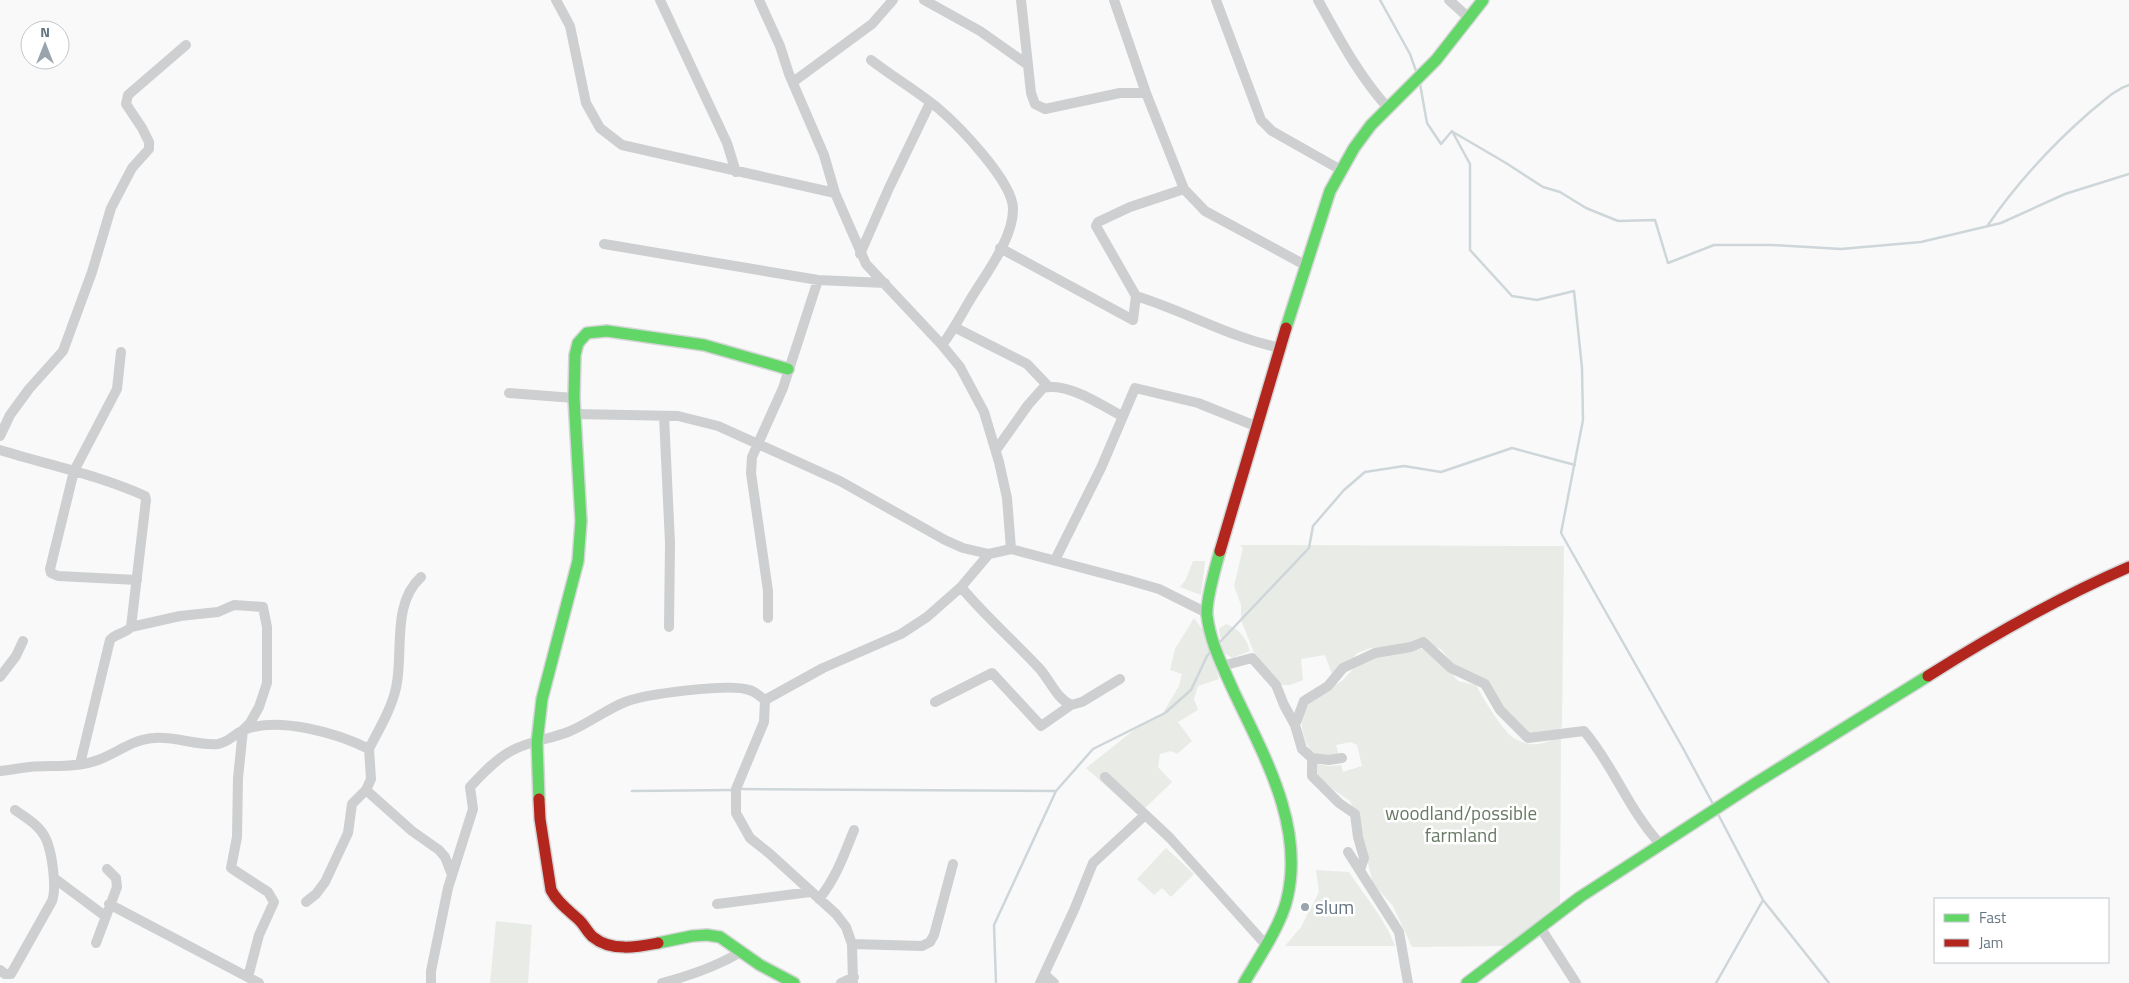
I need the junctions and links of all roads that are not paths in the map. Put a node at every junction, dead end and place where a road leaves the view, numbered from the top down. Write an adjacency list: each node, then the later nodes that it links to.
1 (556, 0): 21 (street)
2 (660, 0): 21 (street)
3 (759, 0): 16 (street)
4 (893, 0): 16 (street)
5 (924, 0): 15 (street)
6 (1021, 0): 15 (street)
7 (1114, 0): 17 (street)
8 (1216, 0): 20 (street)
9 (1318, 0): 19 (street)
10 (1449, 0): 12 (street)
11 (1483, 0): 12 (street)
12 (1470, 19): 19 (street)
13 (186, 45): 43 (street)
14 (871, 60): 18 (street)
15 (1028, 65): 17 (street)
16 (793, 82): 23 (street)
17 (1146, 93): 22 (street)
18 (930, 103): 25 (street); 26 (street)
19 (1388, 108): 20 (street)
20 (1341, 170): 27 (street)
21 (736, 172): 23 (street)
22 (1184, 189): 27 (street); 30 (street)
23 (835, 193): 26 (street)
24 (604, 244): 28 (street)
25 (1000, 248): 30 (street); 31 (street)
26 (860, 254): 29 (street)
27 (1305, 265): 33 (street)
28 (818, 280): 29 (street); 35 (street)
29 (885, 284): 32 (street)
30 (1136, 296): 33 (street)
31 (954, 327): 32 (street); 36 (street)
32 (942, 345): 46 (street)
33 (1281, 348): 42 (street)
34 (121, 352): 47 (street)
35 (788, 369): 38 (street); 44 (street)
36 (1049, 386): 41 (street); 46 (street)
37 (509, 393): 38 (street)
38 (574, 398): 39 (street)
39 (574, 414): 40 (street); 68 (street)
40 (664, 416): 44 (street); 57 (street)
41 (1122, 416): 42 (street); 50 (street)
42 (1258, 427): 55 (street)
43 (0, 436)
44 (757, 444): 49 (street); 56 (street)
45 (0, 450): 47 (street)
46 (996, 450): 48 (street)
47 (74, 471): 53 (street); 53 (street)
48 (1010, 549): 49 (street); 50 (street)
49 (989, 554): 54 (street)
50 (1055, 560): 55 (street)
51 (2129, 567): 80 (street)
52 (421, 577): 69 (street)
53 (137, 580): 58 (street)
54 (961, 587): 63 (street); 65 (street)
55 (1207, 613): 60 (street)
56 (768, 618)
57 (669, 627)
58 (131, 628): 67 (street); 72 (street)
59 (23, 641): 61 (street)
60 (1222, 666): 66 (street); 97 (street)
61 (0, 677)
62 (1120, 680): 65 (street)
63 (765, 700): 68 (street); 88 (street)
64 (935, 702): 65 (street)
65 (1071, 705)
66 (1295, 724): 70 (street); 80 (street)
67 (243, 730): 69 (street); 72 (street); 100 (street)
68 (537, 742): 79 (street); 98 (street)
69 (369, 749): 75 (street)
70 (1312, 758): 71 (street); 85 (street)
71 (1342, 758)
72 (80, 764): 73 (street)
73 (0, 771)
74 (1105, 777): 77 (street)
75 (366, 790): 81 (street); 90 (street)
76 (15, 810): 87 (street)
77 (1145, 815): 97 (street); 101 (street)
78 (854, 830): 89 (street)
79 (462, 844): 81 (street); 86 (street)
80 (1661, 845): 94 (street)
81 (439, 850): 86 (street)
82 (1348, 852): 85 (street)
83 (953, 864): 96 (street)
84 (107, 869): 91 (street)
85 (1360, 870): 110 (street)
86 (452, 875): 104 (street)
87 (54, 878): 93 (street); 99 (street)
88 (810, 892): 89 (street); 92 (street)
89 (819, 899): 96 (street)
90 (306, 902)
91 (110, 904): 93 (street); 100 (street)
92 (717, 904)
93 (105, 916): 95 (street)
94 (1540, 927): 111 (street); 112 (street)
95 (96, 943)
96 (852, 944): 102 (street)
97 (1266, 945): 109 (street)
98 (741, 952): 105 (street); 106 (street)
99 (0, 970)
100 (248, 977): 103 (street)
101 (1042, 979): 108 (street)
102 (853, 980): 107 (street)
103 (259, 983)
104 (431, 983)
105 (662, 983)
106 (794, 983)
107 (841, 983)
108 (1054, 983)
109 (1244, 983)
110 (1408, 983)
111 (1467, 983)
112 (1576, 983)

